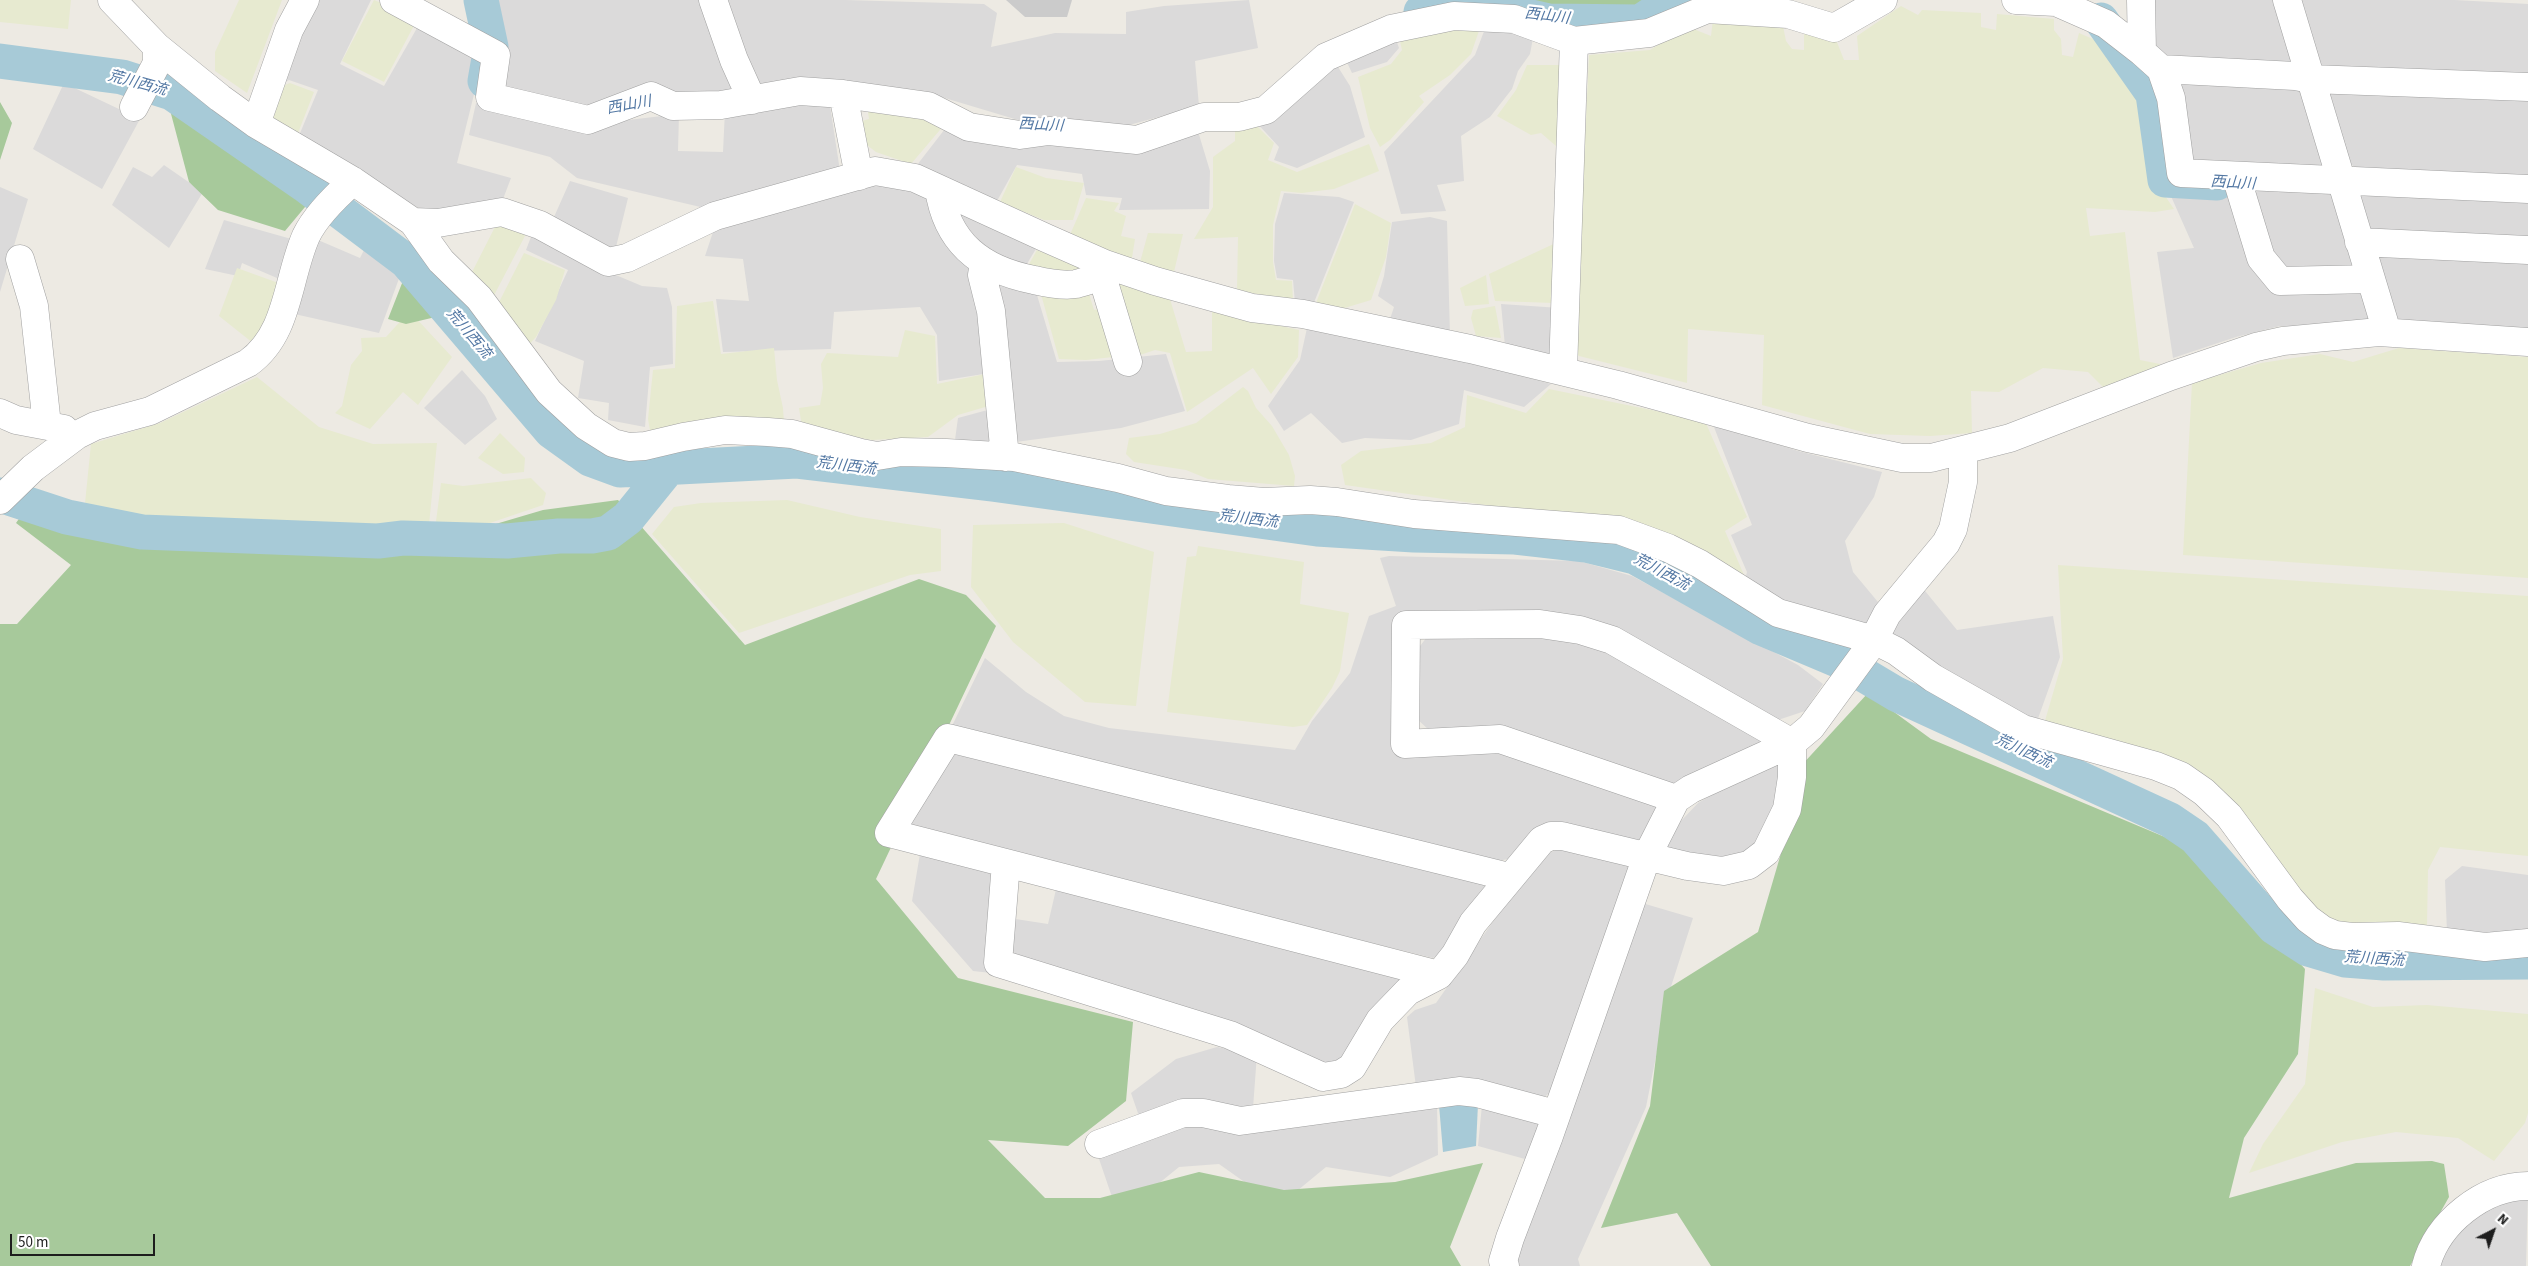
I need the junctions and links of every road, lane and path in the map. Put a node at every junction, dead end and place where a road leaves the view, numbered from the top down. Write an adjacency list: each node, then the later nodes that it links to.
1 (112, 0): 10 (street)
2 (305, 0): 17 (street)
3 (394, 0): 16 (street)
4 (713, 0): 16 (street)
5 (1883, 0): 9 (street)
6 (2016, 0): 11 (street)
7 (2141, 0): 11 (street)
8 (2287, 0): 12 (street)
9 (1574, 41): 14 (street); 34 (street)
10 (157, 55): 15 (street); 17 (street)
11 (2151, 60): 12 (street); 19 (street)
12 (2311, 79): 13 (street); 20 (street)
13 (2528, 87)
14 (843, 94): 16 (street); 18 (street)
15 (137, 100)
16 (752, 100)
17 (256, 124): 21 (street)
18 (867, 173): 22 (street); 24 (street)
19 (2236, 176): 20 (street); 30 (street)
20 (2341, 180): 23 (street); 25 (street)
21 (349, 184): 24 (street); 37 (street)
22 (939, 189): 28 (street); 29 (street)
23 (2528, 189)
24 (414, 222): 39 (street)
25 (2360, 242): 26 (street); 30 (street)
26 (2528, 250)
27 (20, 259): 36 (street)
28 (984, 263): 29 (street); 39 (street)
29 (1104, 270): 33 (street); 34 (street)
30 (2371, 279): 31 (street)
31 (2387, 332): 32 (street); 38 (street)
32 (2528, 342)
33 (1128, 362)
34 (1564, 372): 38 (street)
35 (0, 413): 36 (street)
36 (47, 425): 37 (street)
37 (77, 435): 40 (street)
38 (1963, 452): 41 (street)
39 (1004, 457): 41 (street)
40 (7, 492)
41 (1872, 642): 42 (street); 47 (street)
42 (1792, 743): 43 (street); 43 (street); 44 (street)
43 (1676, 799): 44 (street)
44 (1647, 856): 46 (street); 49 (street)
45 (1006, 862): 46 (street); 48 (street); 48 (street)
46 (1509, 877): 48 (street)
47 (2528, 943)
48 (1439, 974)
49 (1555, 1114): 50 (street); 52 (street)
50 (1099, 1144)
51 (2528, 1186): 53 (street)
52 (1505, 1266)
53 (2426, 1266)

